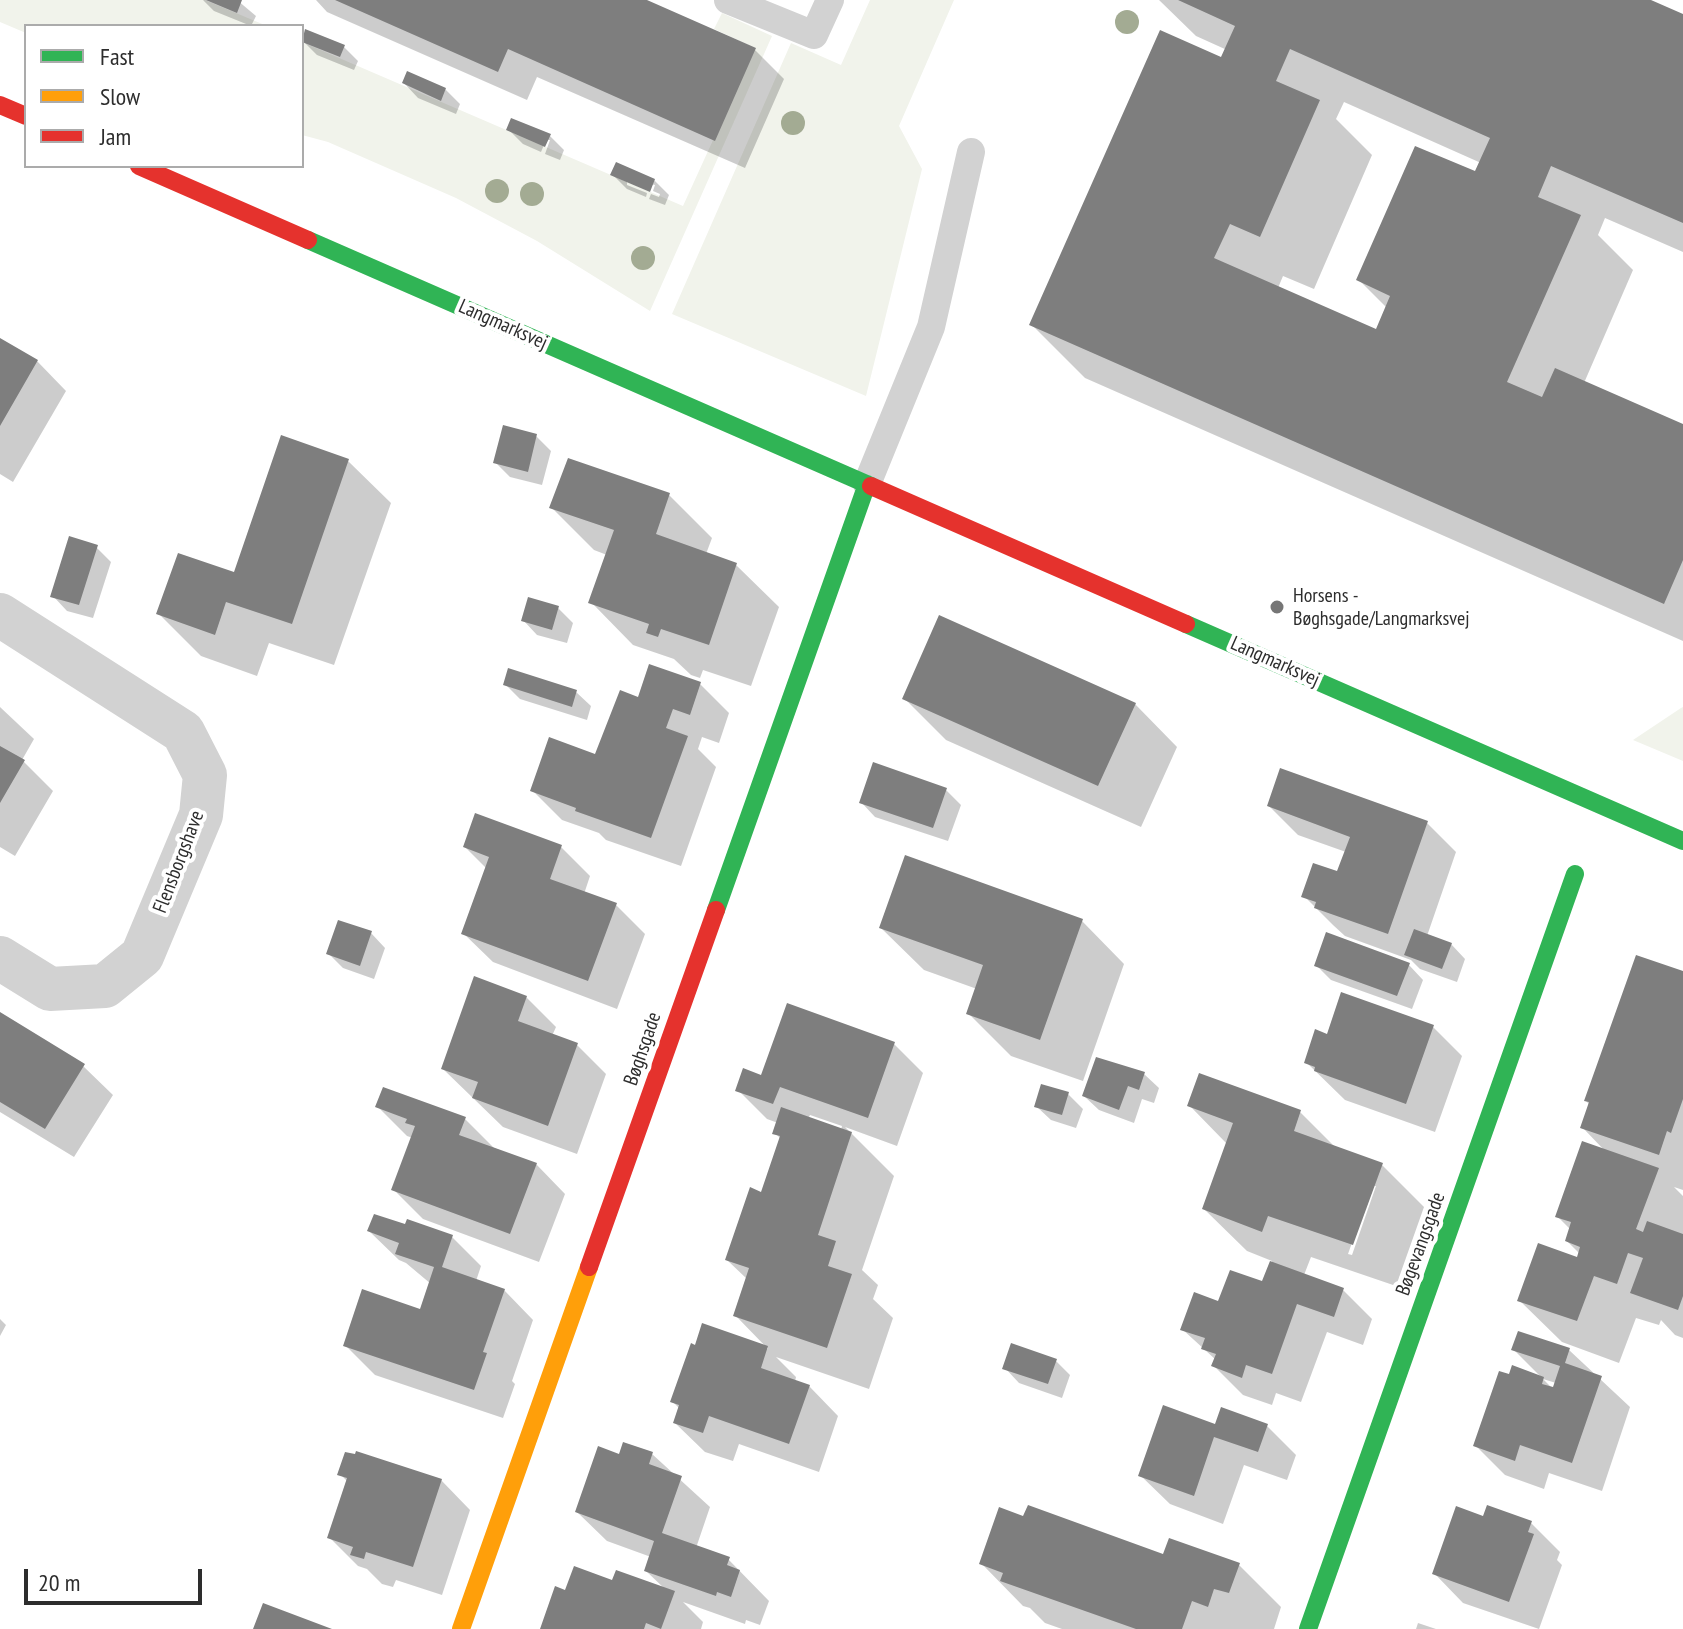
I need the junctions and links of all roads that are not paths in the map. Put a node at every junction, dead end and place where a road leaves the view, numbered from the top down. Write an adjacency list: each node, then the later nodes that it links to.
1 (728, 0): 2 (lane)
2 (830, 0)
3 (0, 105): 4 (street)
4 (24, 115)
5 (971, 152): 7 (lane)
6 (144, 168): 7 (street, Langmarksvej)
7 (867, 484): 9 (street, Langmarksvej); 12 (street, Bøghsgade)
8 (0, 615): 11 (street, Flensborgshave)
9 (1683, 841)
10 (1575, 874): 13 (street, Bøgevangsgade)
11 (0, 958)
12 (461, 1629)
13 (1308, 1629)

